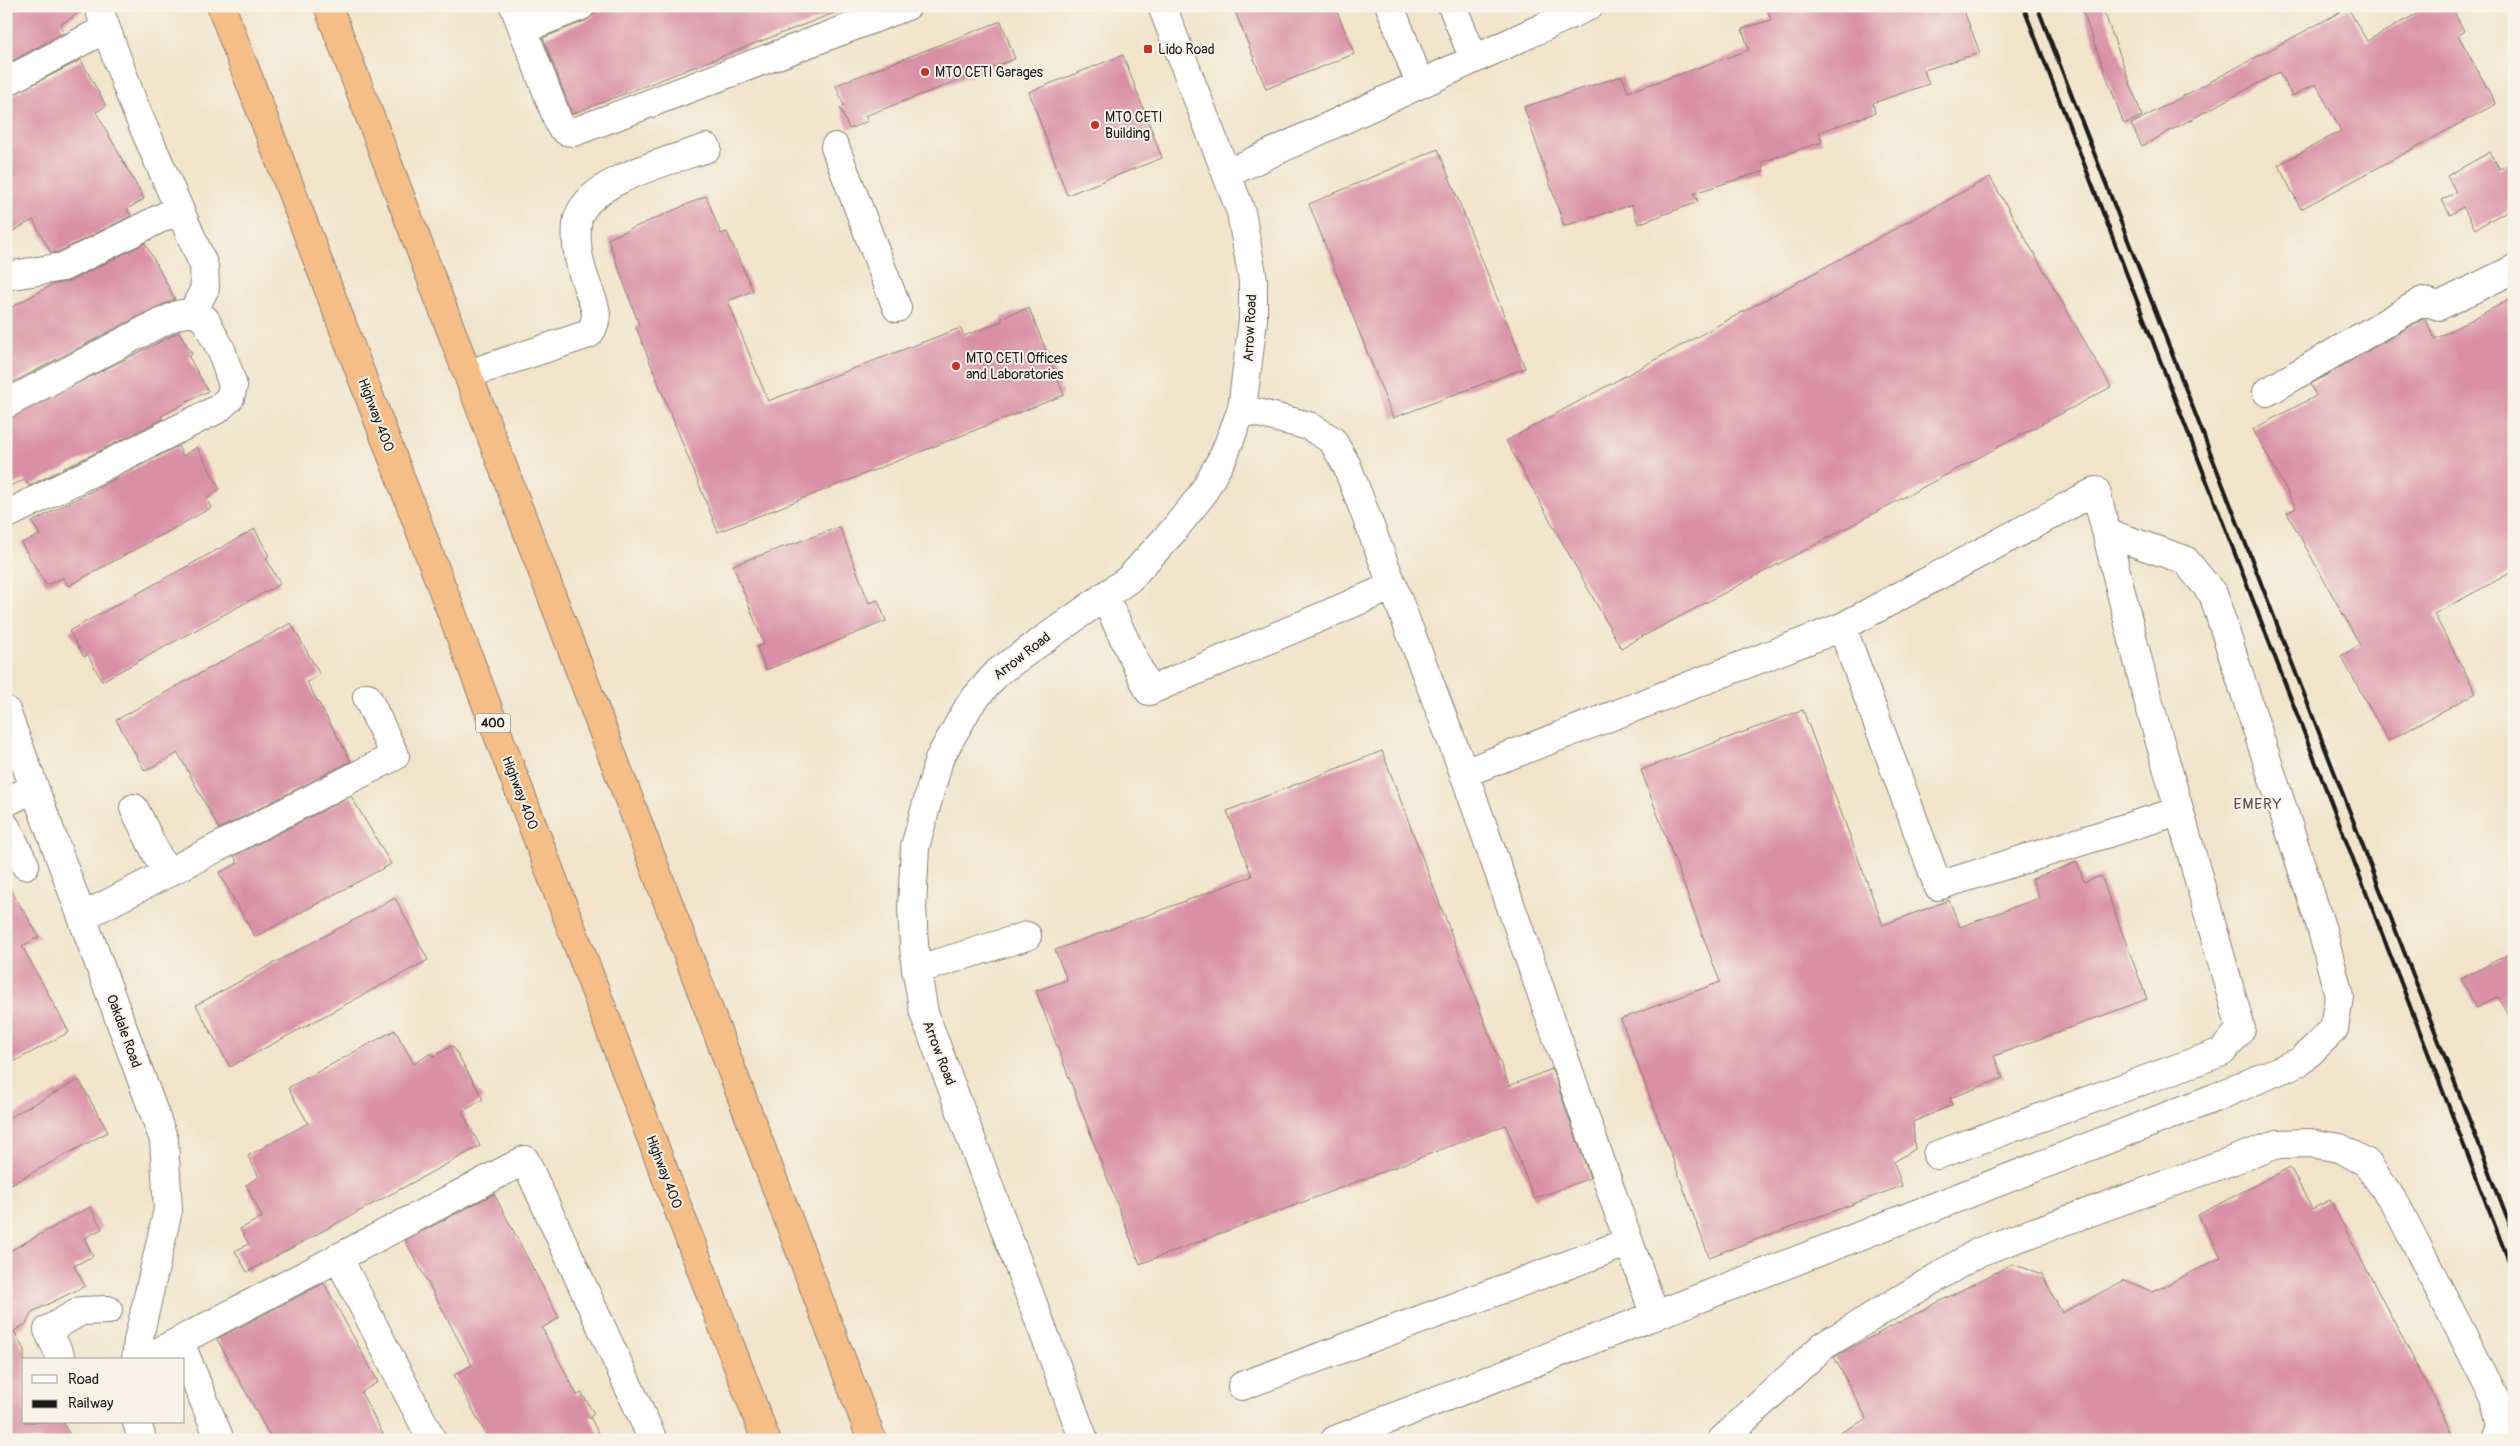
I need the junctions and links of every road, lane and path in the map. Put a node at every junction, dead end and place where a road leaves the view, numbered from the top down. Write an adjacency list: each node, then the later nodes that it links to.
1 (221, 6): 57 (highway, Highway 400 / 400)
2 (328, 6): 22 (highway)
3 (581, 6): 10 (street)
4 (907, 6): 10 (street)
5 (1162, 6): 16 (street, Arrow Road)
6 (1390, 6): 13 (street)
7 (1452, 6): 11 (street)
8 (1589, 6): 11 (street)
9 (101, 18): 12 (street); 17 (street)
10 (518, 18)
11 (1474, 59): 13 (street)
12 (6, 82)
13 (1420, 84): 16 (street)
14 (835, 147): 20 (street)
15 (707, 148): 22 (street)
16 (1228, 173): 25 (street, Arrow Road)
17 (179, 209): 19 (street); 21 (street)
18 (2514, 270): 23 (street)
19 (6, 276)
20 (897, 308)
21 (193, 312): 24 (street); 26 (street)
22 (468, 374): 58 (highway)
23 (2267, 392)
24 (6, 404)
25 (1242, 409): 28 (street); 29 (street, Arrow Road)
26 (6, 515)
27 (2107, 533): 30 (street); 37 (street); 48 (street)
28 (1392, 586): 29 (street); 33 (street)
29 (1104, 596): 43 (street, Arrow Road)
30 (1842, 627): 33 (street); 37 (street)
31 (367, 698): 40 (street)
32 (6, 712): 34 (street, Oakdale Road)
33 (1464, 773): 45 (street)
34 (34, 788): 35 (street); 41 (street, Oakdale Road)
35 (6, 802)
36 (134, 808): 40 (street)
37 (2179, 811): 44 (street)
38 (6, 827): 39 (street)
39 (25, 865)
40 (166, 874): 41 (street)
41 (82, 917): 51 (street, Oakdale Road)
42 (1026, 936): 43 (street)
43 (916, 970): 59 (street, Arrow Road)
44 (1937, 1155)
45 (1629, 1242): 48 (street); 53 (street)
46 (338, 1258): 49 (street); 55 (street); 56 (street)
47 (108, 1310): 50 (street)
48 (1655, 1316): 60 (street)
49 (180, 1342): 52 (street); 54 (street)
50 (61, 1358)
51 (136, 1358)
52 (147, 1358)
53 (1242, 1386)
54 (220, 1440)
55 (432, 1440)
56 (653, 1440)
57 (766, 1440)
58 (872, 1440)
59 (1084, 1440)
60 (1334, 1440)
61 (1722, 1440): 62 (street)
62 (2497, 1440)

